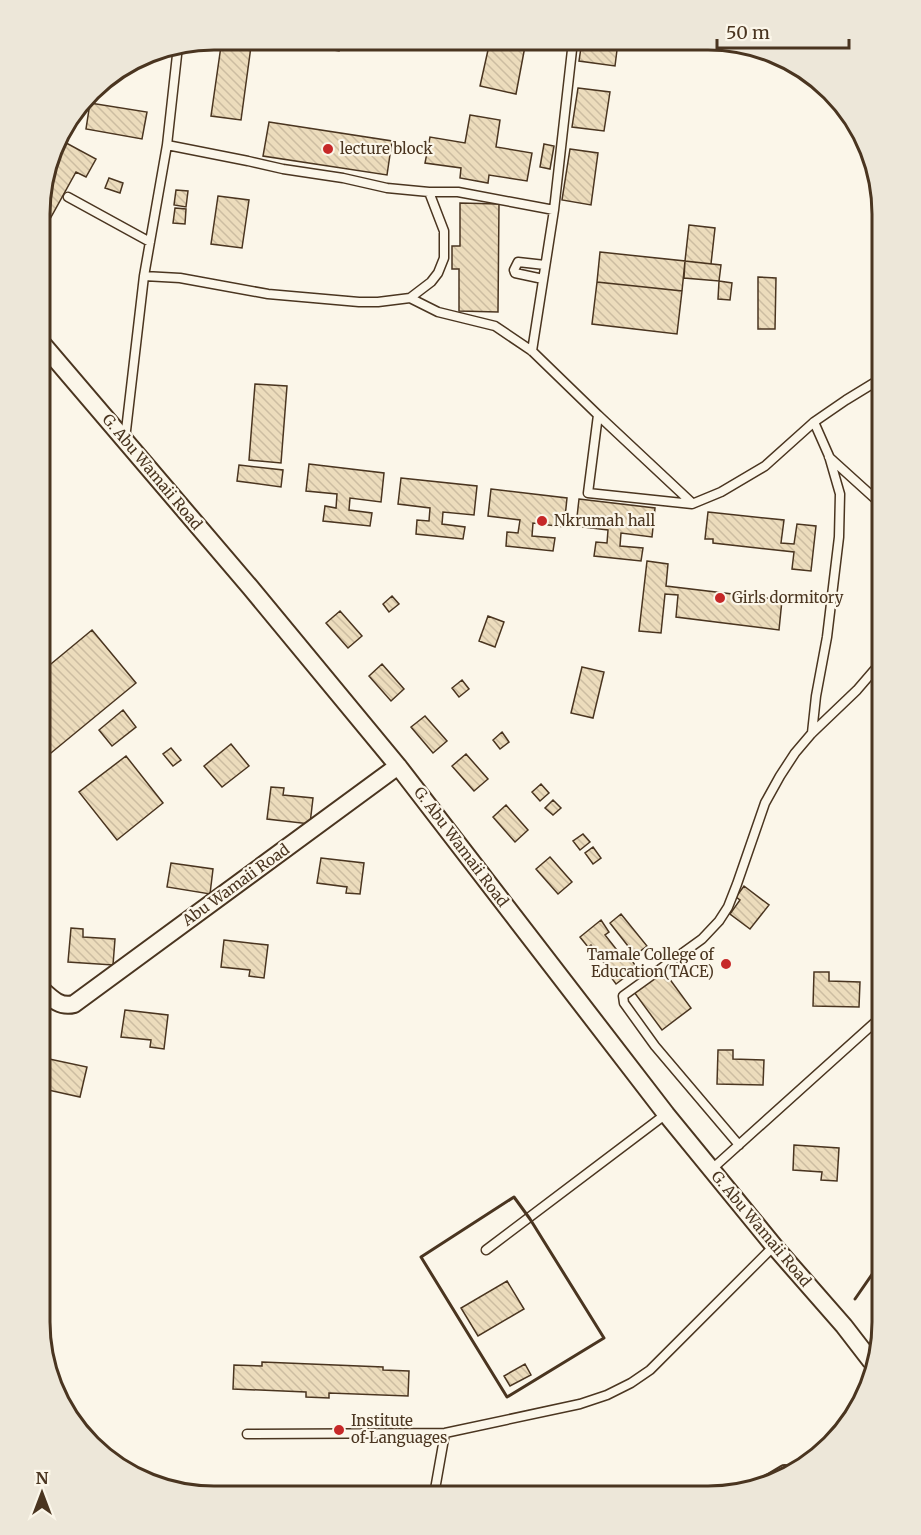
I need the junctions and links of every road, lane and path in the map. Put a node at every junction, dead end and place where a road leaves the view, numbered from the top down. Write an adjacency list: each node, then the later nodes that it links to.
1 (572, 50): 6 (lane)
2 (177, 54): 3 (lane)
3 (167, 145): 4 (lane); 7 (lane)
4 (429, 192): 6 (lane); 11 (lane)
5 (68, 197): 7 (lane)
6 (554, 210): 8 (lane)
7 (150, 242): 9 (lane)
8 (545, 265): 10 (lane); 10 (lane)
9 (144, 276): 11 (lane); 17 (lane)
10 (543, 279): 12 (lane)
11 (410, 298): 12 (lane)
12 (532, 351): 15 (lane)
13 (50, 353): 17 (street, G. Abu Wamaii Road)
14 (872, 384): 16 (lane)
15 (598, 415): 20 (lane); 20 (lane)
16 (814, 422): 18 (lane); 20 (lane)
17 (125, 440): 23 (street, G. Abu Wamaii Road)
18 (829, 456): 19 (lane); 22 (lane)
19 (872, 496)
20 (692, 504)
21 (872, 673): 22 (lane)
22 (812, 733): 27 (lane)
23 (398, 766): 24 (street, Abu Wamaii Road); 26 (street, G. Abu Wamaii Road)
24 (50, 996)
25 (871, 1026): 27 (lane)
26 (666, 1114): 28 (street, G. Abu Wamaii Road); 30 (lane)
27 (739, 1145): 28 (lane)
28 (712, 1169): 29 (street, G. Abu Wamaii Road)
29 (774, 1246): 31 (street, G. Abu Wamaii Road); 33 (lane)
30 (486, 1250)
31 (867, 1356)
32 (247, 1434): 33 (lane)
33 (445, 1434): 34 (lane)
34 (436, 1486)

